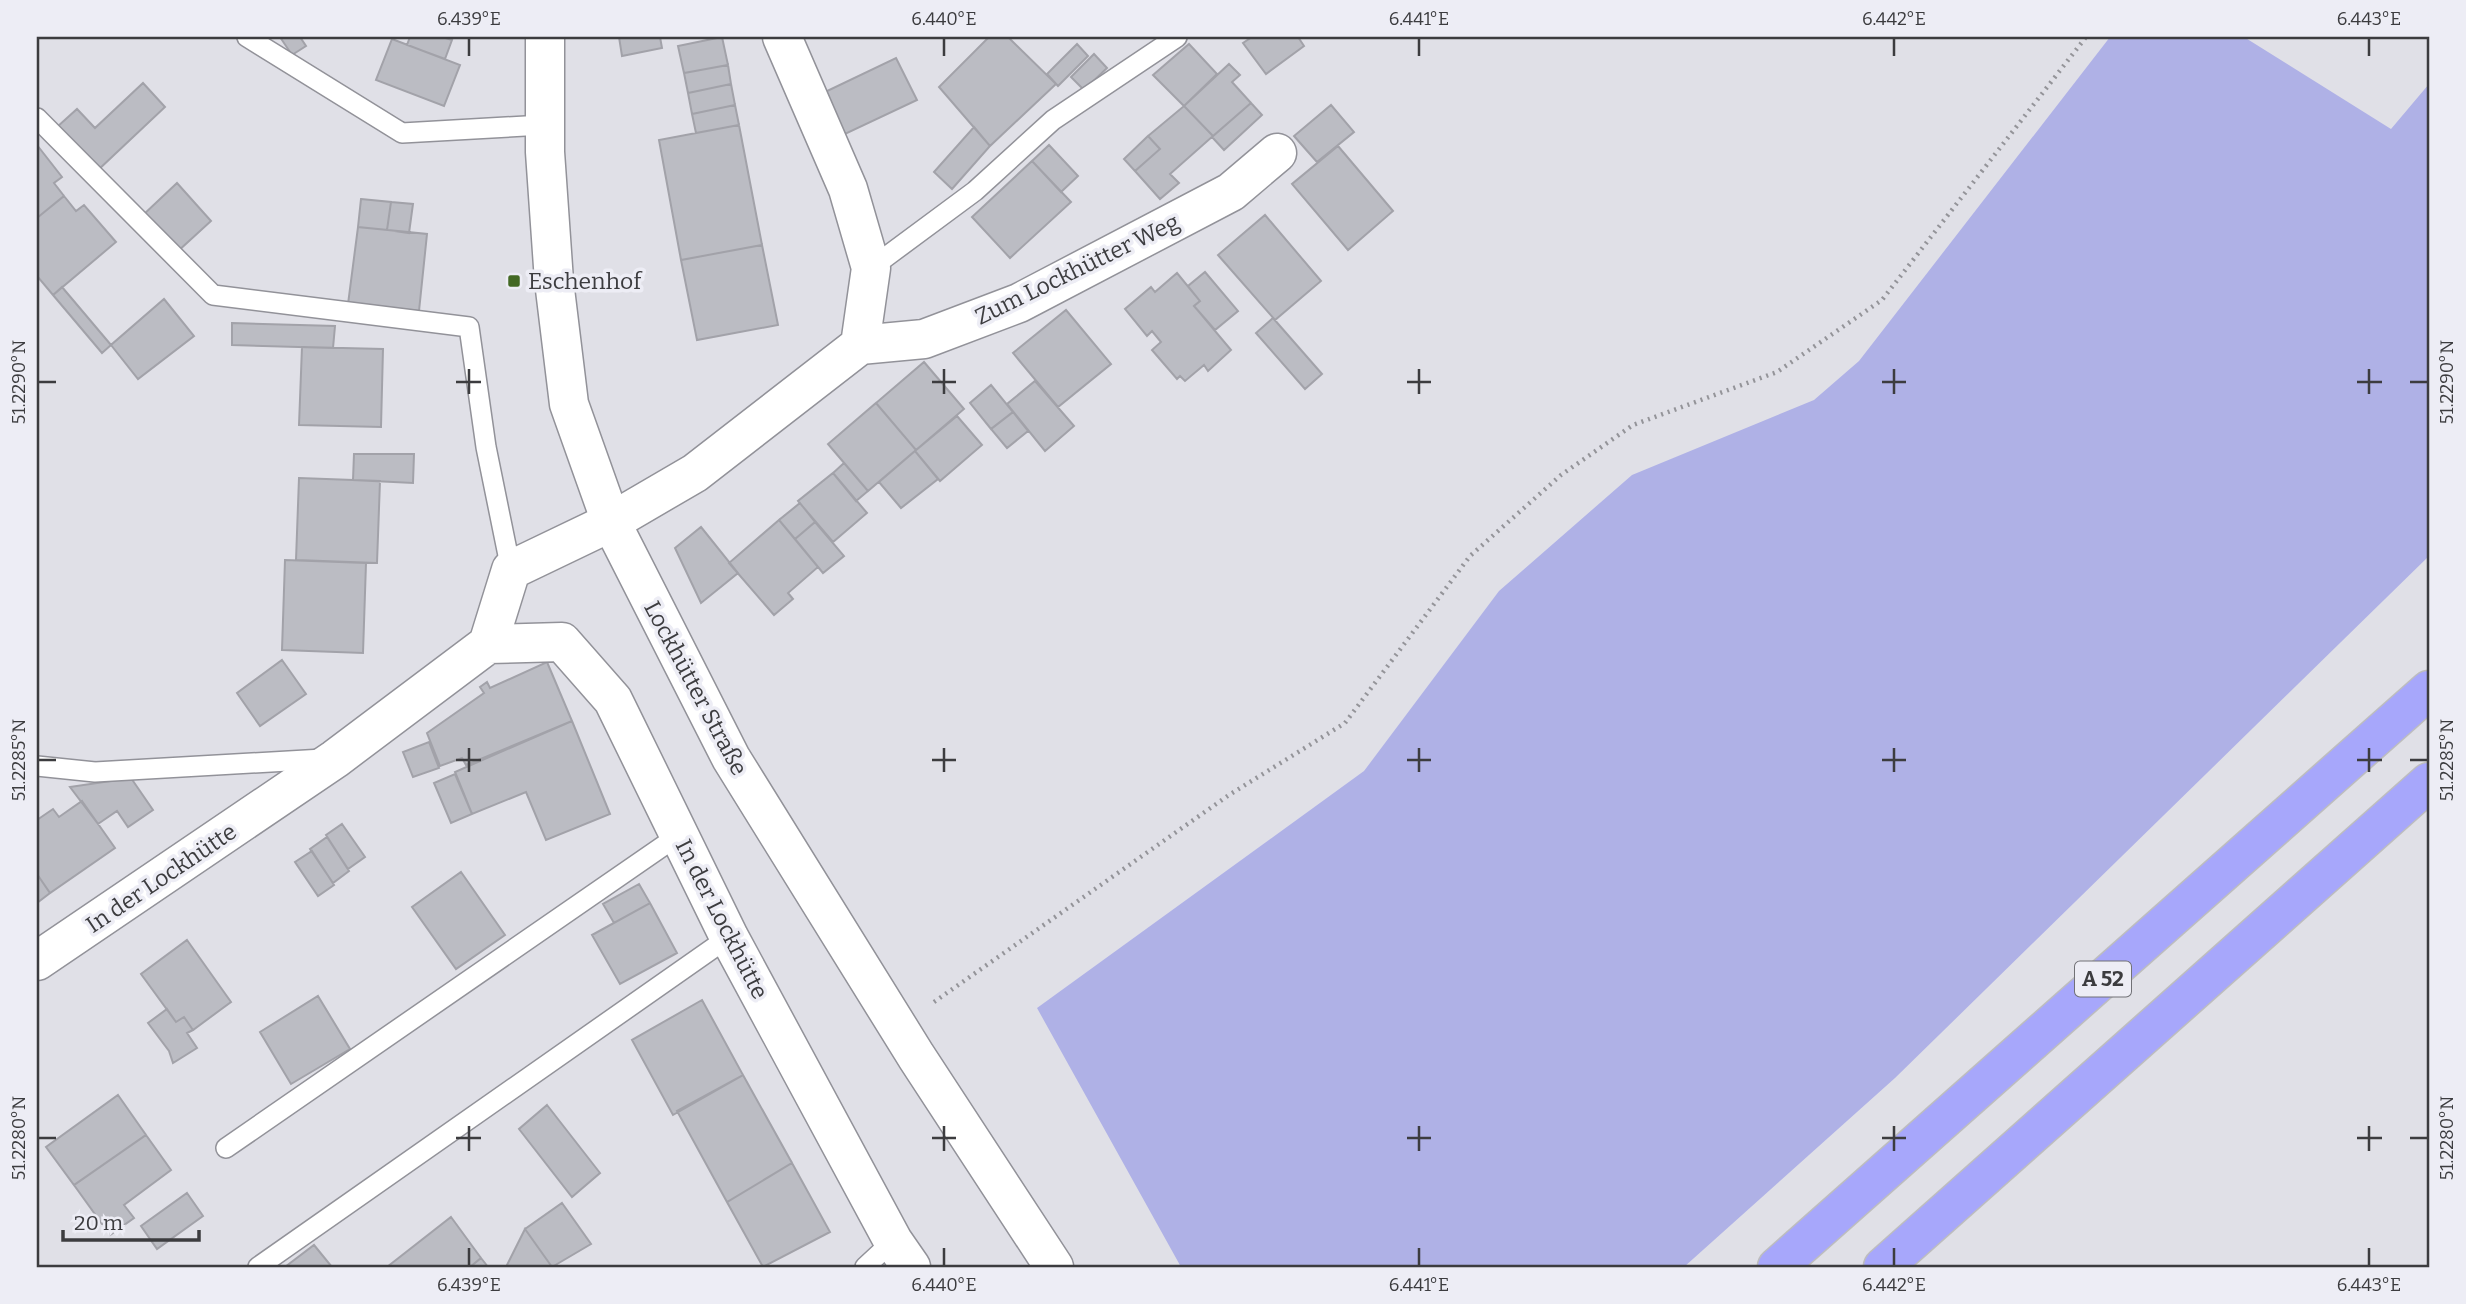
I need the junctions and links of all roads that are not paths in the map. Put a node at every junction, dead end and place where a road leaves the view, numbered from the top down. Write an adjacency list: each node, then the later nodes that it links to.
1 (247, 37): 6 (lane)
2 (545, 37): 6 (street, Lockhütter Straße)
3 (782, 37): 8 (street)
4 (1177, 37): 8 (lane)
5 (37, 117): 11 (lane)
6 (543, 125): 10 (street, Lockhütter Straße)
7 (1277, 153): 9 (street, Zum Lockhütter Weg)
8 (871, 268): 9 (street)
9 (860, 345): 10 (street)
10 (611, 522): 11 (street); 24 (street, Lockhütter Straße)
11 (511, 570): 12 (street)
12 (488, 643): 14 (street, In der Lockhütte); 17 (street, In der Lockhütte)
13 (2429, 690): 25 (highway, A 52)
14 (335, 759): 15 (lane); 19 (street, In der Lockhütte)
15 (37, 766)
16 (2429, 782): 26 (highway)
17 (679, 835): 18 (street, In der Lockhütte); 20 (lane)
18 (729, 937): 21 (street, In der Lockhütte); 22 (lane)
19 (37, 961)
20 (226, 1148)
21 (902, 1254): 23 (lane)
22 (258, 1267)
23 (865, 1267)
24 (1054, 1267)
25 (1777, 1267)
26 (1883, 1267)

